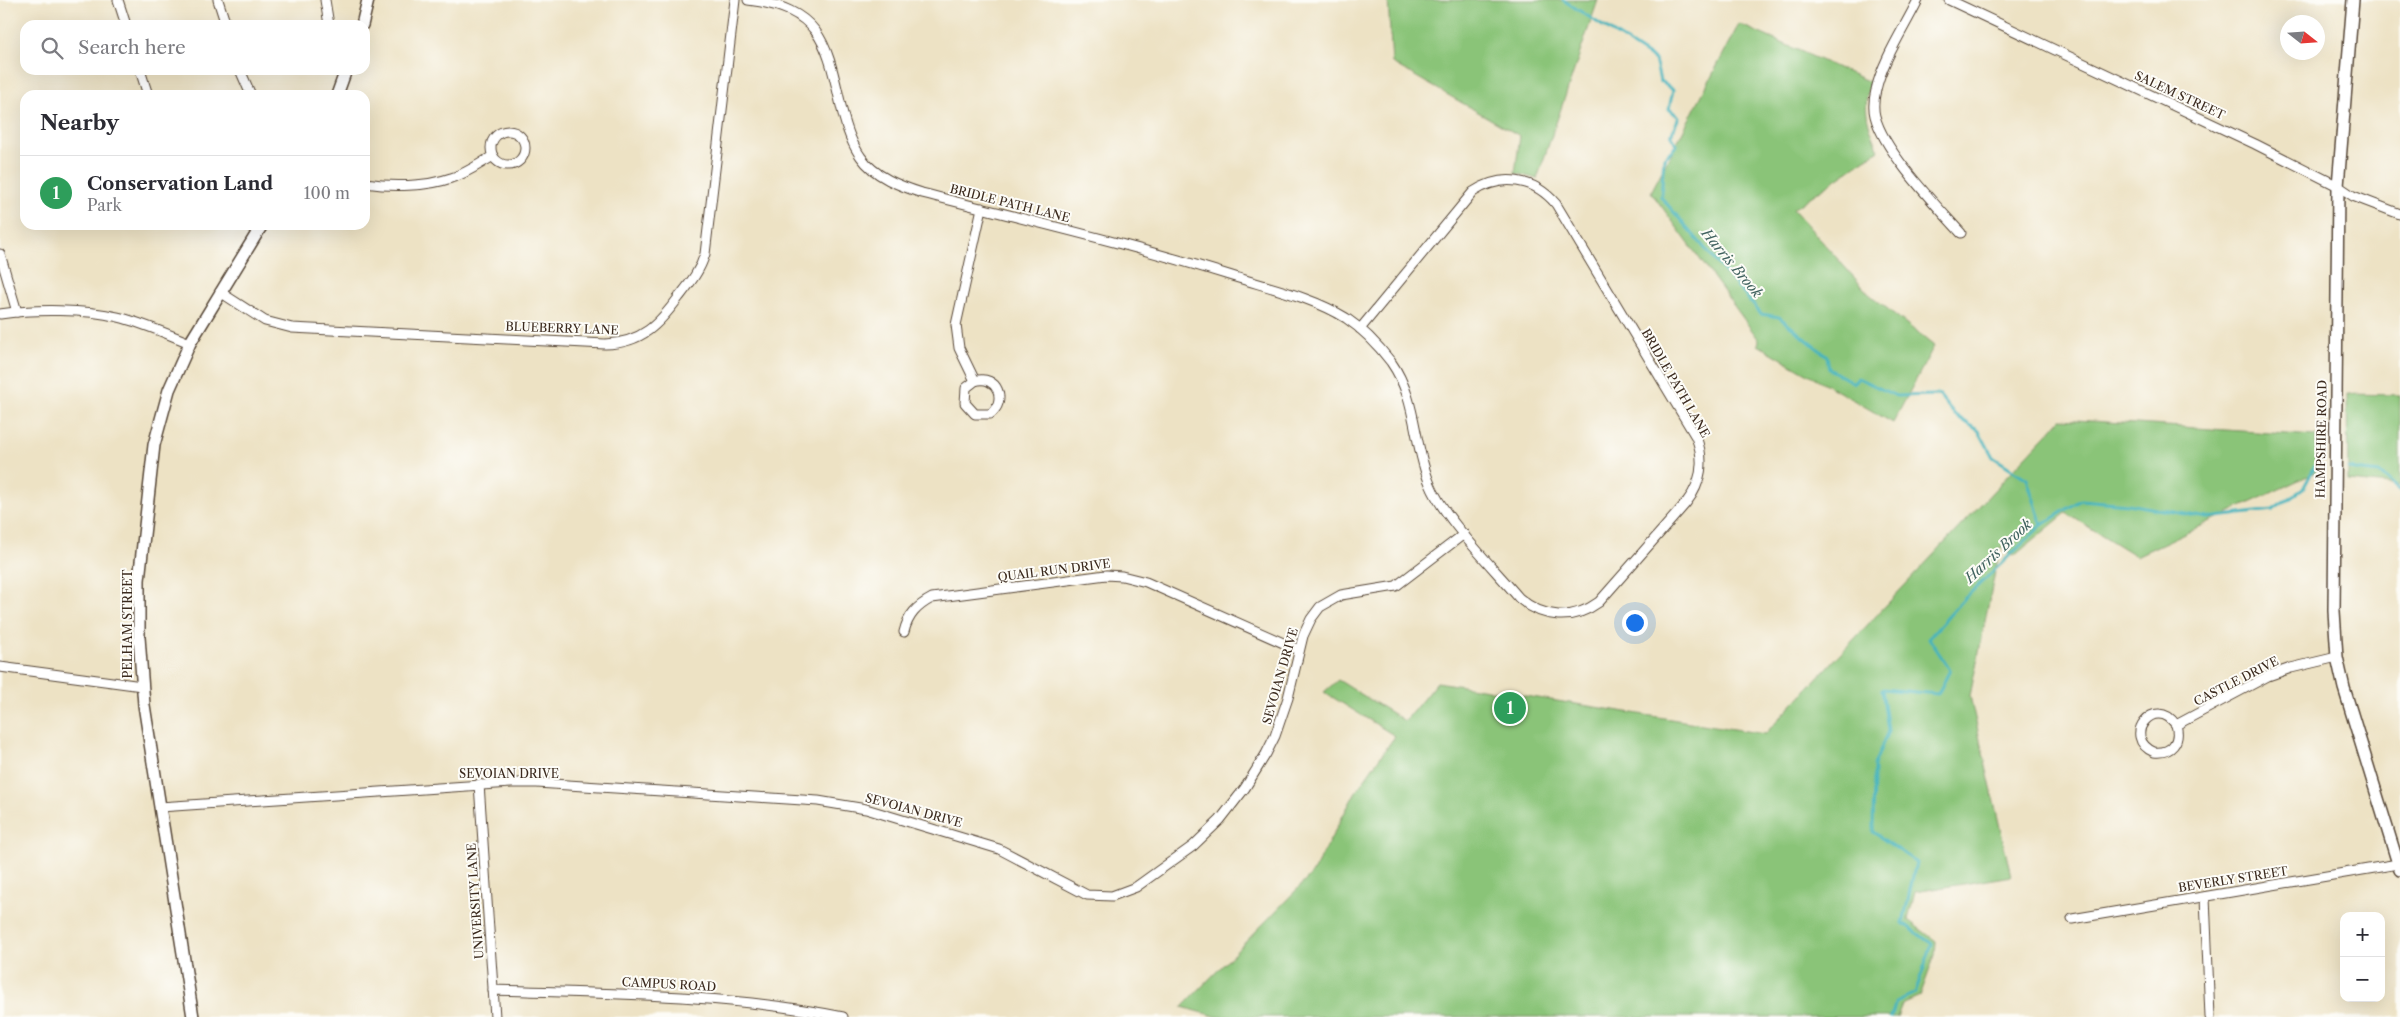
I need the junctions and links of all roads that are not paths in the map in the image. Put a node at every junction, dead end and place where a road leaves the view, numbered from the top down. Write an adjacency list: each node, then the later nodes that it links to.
1 (118, 0): 10 (street)
2 (218, 0): 11 (street)
3 (326, 0): 12 (street)
4 (368, 0): 13 (street)
5 (735, 0): 28 (street, BLUEBERRY LANE)
6 (748, 0): 23 (street, BRIDLE PATH LANE)
7 (1918, 0): 26 (street)
8 (1948, 0): 22 (street, SALEM STREET)
9 (2353, 0): 22 (street, HAMPSHIRE ROAD)
10 (124, 20)
11 (224, 20)
12 (328, 20)
13 (363, 20)
14 (142, 75): 17 (street)
15 (242, 75): 18 (street)
16 (344, 75): 19 (street)
17 (146, 90)
18 (249, 90)
19 (339, 90)
20 (493, 156): 21 (street)
21 (370, 184)
22 (2338, 186): 24 (street, SALEM STREET); 37 (street, HAMPSHIRE ROAD)
23 (982, 208): 31 (street, BRIDLE PATH LANE); 33 (street)
24 (2400, 214)
25 (254, 230): 28 (street, PELHAM STREET)
26 (1961, 232)
27 (0, 254): 29 (street)
28 (220, 292): 32 (street, PELHAM STREET)
29 (17, 312): 30 (street); 32 (street)
30 (0, 314)
31 (1360, 329): 34 (street, BRIDLE PATH LANE); 34 (street, BRIDLE PATH LANE)
32 (190, 343): 39 (street, PELHAM STREET)
33 (975, 381): 33 (street)
34 (1464, 534): 36 (street, SEVOIAN DRIVE)
35 (904, 632): 36 (street, QUAIL RUN DRIVE)
36 (1299, 650): 41 (street, SEVOIAN DRIVE)
37 (2337, 657): 40 (street, CASTLE DRIVE); 43 (street, HAMPSHIRE ROAD)
38 (0, 667): 39 (street)
39 (142, 686): 42 (street, PELHAM STREET)
40 (2176, 725): 40 (street)
41 (479, 784): 42 (street, SEVOIAN DRIVE); 46 (street, UNIVERSITY LANE)
42 (160, 807): 47 (street, PELHAM STREET)
43 (2399, 867): 44 (street, BEVERLY STREET)
44 (2205, 897): 45 (street, BEVERLY STREET); 50 (street)
45 (2072, 919)
46 (493, 990): 48 (street, UNIVERSITY LANE); 49 (street, CAMPUS ROAD)
47 (193, 1017)
48 (495, 1017)
49 (843, 1017)
50 (2210, 1017)

